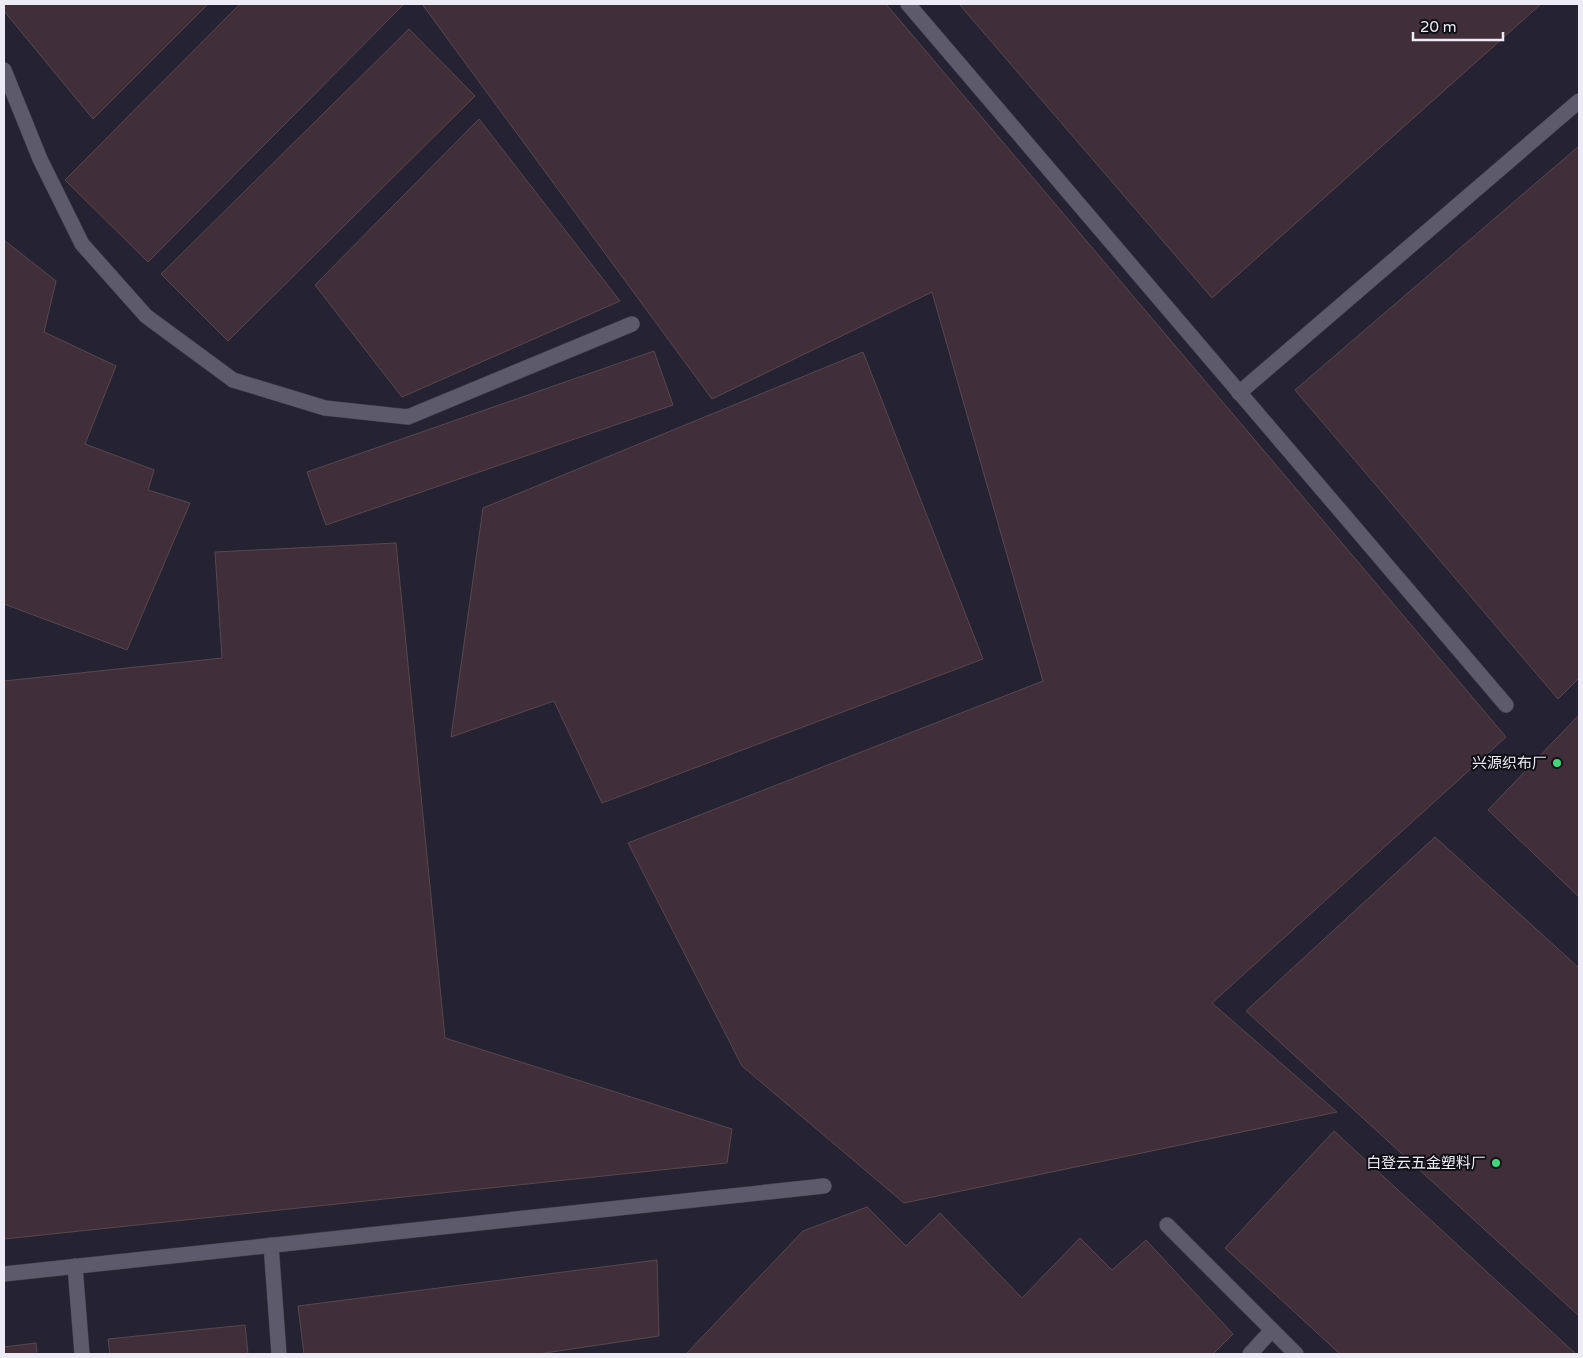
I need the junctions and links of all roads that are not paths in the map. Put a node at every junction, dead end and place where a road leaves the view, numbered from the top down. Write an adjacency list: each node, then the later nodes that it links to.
1 (908, 4): 5 (lane)
2 (4, 70): 4 (lane)
3 (1579, 101): 5 (lane)
4 (632, 324)
5 (1239, 393): 6 (lane)
6 (1506, 705)
7 (824, 1186): 9 (lane)
8 (1167, 1225): 12 (lane)
9 (272, 1245): 10 (lane); 14 (lane)
10 (75, 1266): 11 (lane); 13 (lane)
11 (4, 1274)
12 (1272, 1330): 15 (lane); 16 (lane)
13 (82, 1354)
14 (279, 1354)
15 (1250, 1354)
16 (1296, 1354)

